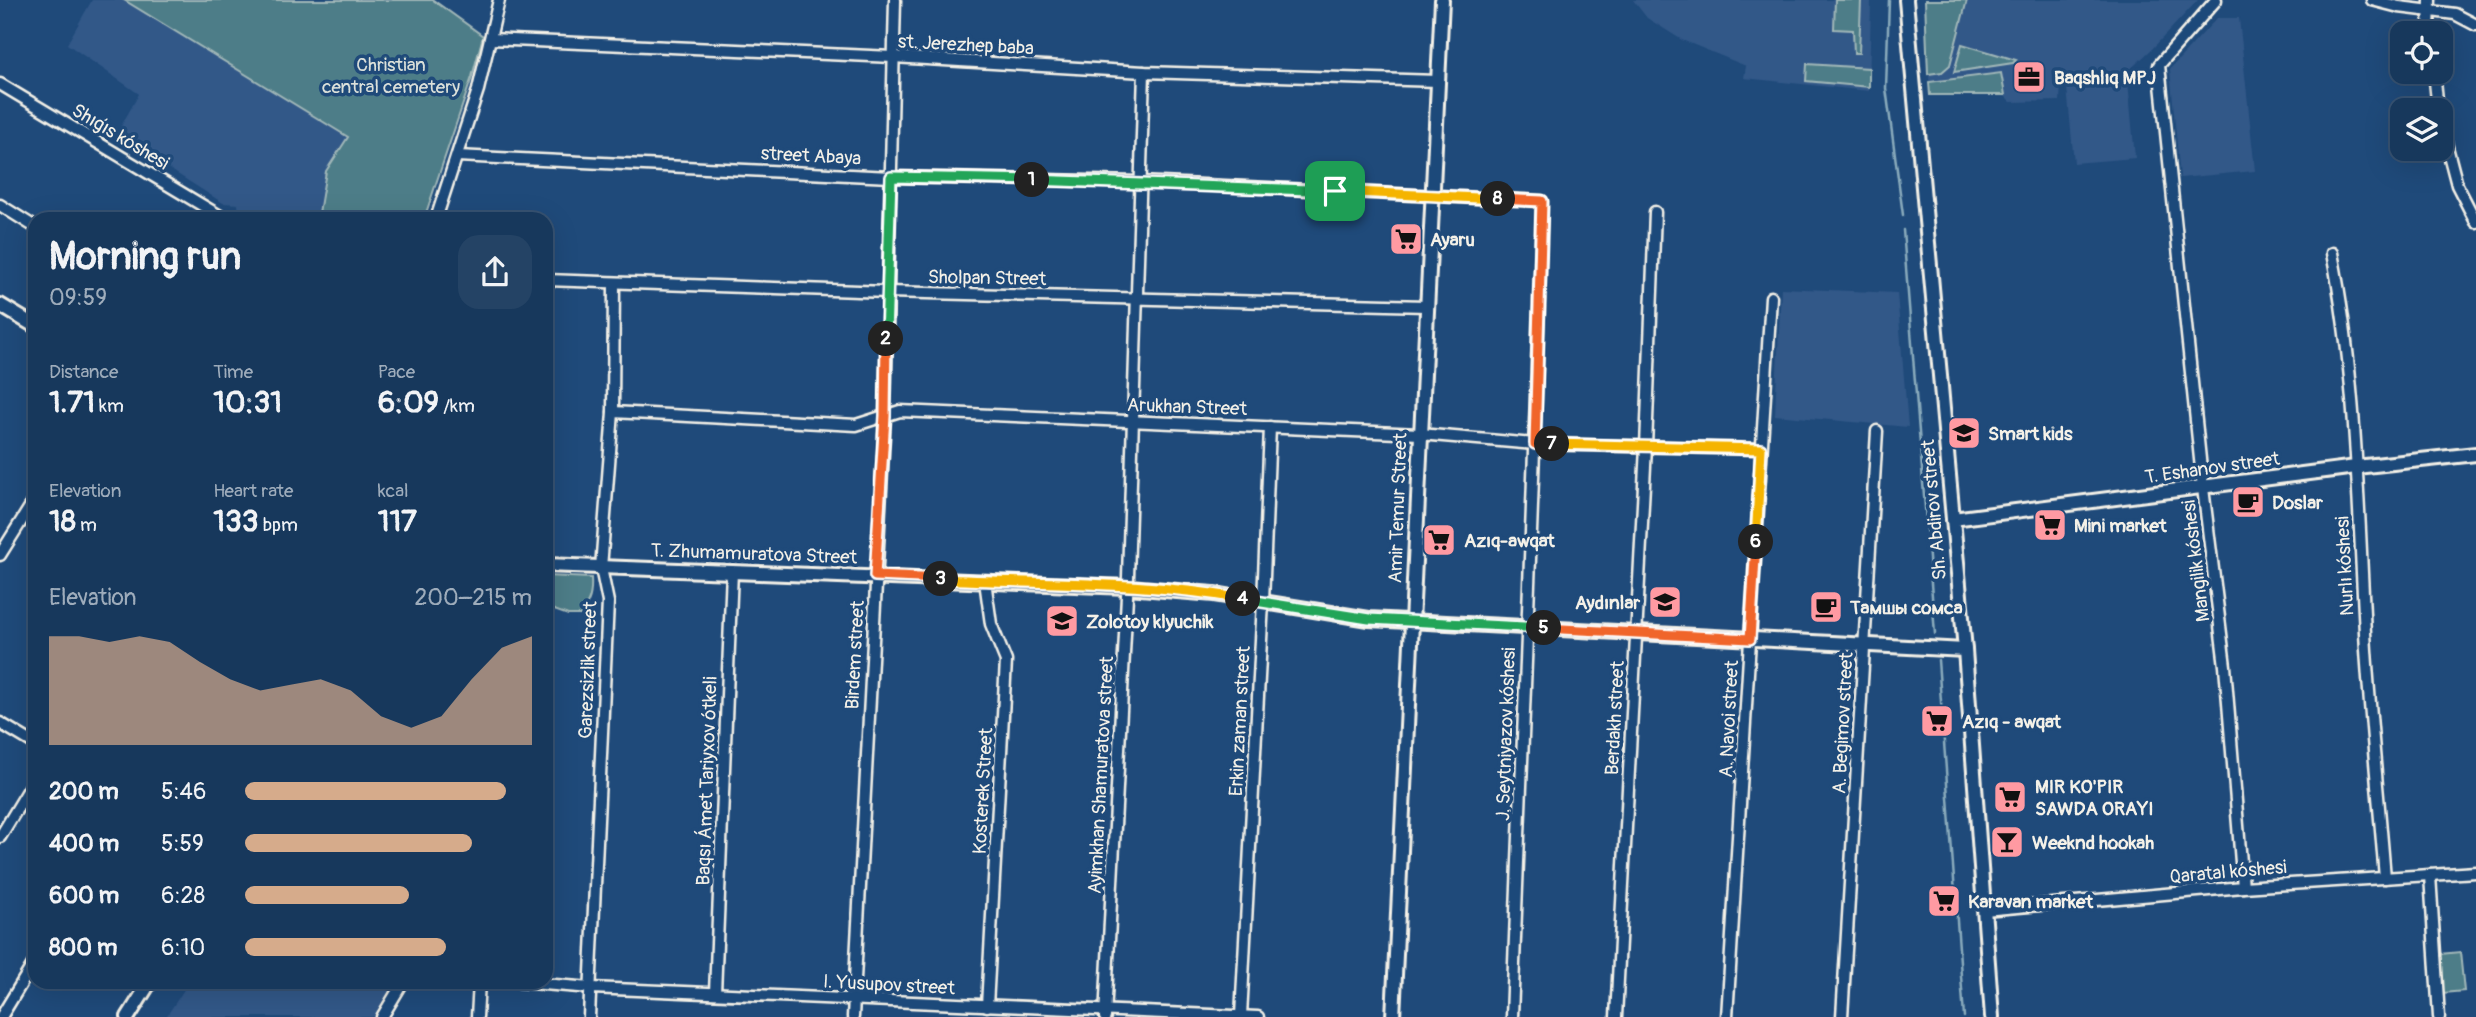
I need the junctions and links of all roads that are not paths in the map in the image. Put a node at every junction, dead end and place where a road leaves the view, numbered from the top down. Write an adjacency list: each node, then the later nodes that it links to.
1 (499, 0): 9 (street)
2 (895, 0): 10 (street, Birdem street)
3 (1442, 0): 12 (main road, Amir Temur Street)
4 (1906, 0): 48 (main road, Sh. Abdirov street)
5 (2216, 0): 46 (street, Mangilik kóshesi)
6 (2372, 0): 7 (street)
7 (2429, 6): 8 (street)
8 (2476, 25)
9 (491, 39): 10 (street, st. Jerezhep baba); 14 (street)
10 (893, 57): 11 (street, st. Jerezhep baba); 16 (street, Birdem street)
11 (1144, 72): 12 (street, st. Jerezhep baba); 17 (street, Ayimkhan Shamuratova street)
12 (1438, 81): 18 (main road, Amir Temur Street)
13 (0, 83): 21 (street, Shıǵıs kóshesi)
14 (457, 156): 16 (street, street Abaya); 22 (street)
15 (2451, 161): 24 (street)
16 (891, 177): 17 (street, street Abaya); 29 (street, Birdem street)
17 (1140, 182): 18 (street, street Abaya); 31 (street, Ayimkhan Shamuratova street)
18 (1432, 195): 19 (street, street Abaya); 33 (main road, Amir Temur Street)
19 (1542, 201): 41 (street, J. Seytniyazov kóshesi)
20 (0, 205): 25 (street)
21 (213, 212)
22 (438, 212)
23 (1655, 212): 42 (street, Berdakh street)
24 (2476, 222)
25 (28, 223)
26 (2332, 253): 45 (street, Nurlı kóshesi)
27 (553, 280): 28 (street, Sholpan Street)
28 (614, 283): 29 (street, Sholpan Street); 35 (street, Garezsizlik street)
29 (887, 292): 31 (street, Sholpan Street); 36 (street, Birdem street)
30 (1771, 296): 43 (street, A. Navoi street)
31 (1135, 299): 33 (street, Sholpan Street); 37 (street, Ayimkhan Shamuratova street)
32 (0, 305): 34 (main road)
33 (1426, 306): 40 (main road, Amir Temur Street)
34 (28, 322)
35 (613, 412): 36 (street, Arukhan Street); 51 (street, Garezsizlik street)
36 (885, 416): 37 (street, Arukhan Street); 53 (street, Birdem street)
37 (1134, 422): 38 (street, Arukhan Street); 55 (street, Ayimkhan Shamuratova street)
38 (1270, 427): 40 (street, Arukhan Street); 56 (street, Erkin zaman street)
39 (1877, 431): 61 (street, A. Begimov street)
40 (1420, 435): 41 (street, Arukhan Street); 57 (main road, Amir Temur Street)
41 (1535, 444): 42 (street, Arukhan Street); 58 (street, J. Seytniyazov kóshesi)
42 (1646, 447): 43 (street, Arukhan Street); 59 (street, Berdakh street)
43 (1761, 449): 60 (street, A. Navoi street)
44 (2476, 454): 45 (main road, T. Eshanov street)
45 (2356, 467): 46 (main road, T. Eshanov street); 69 (street, Nurlı kóshesi)
46 (2203, 488): 48 (main road, T. Eshanov street); 70 (street, Mangilik kóshesi)
47 (28, 510): 49 (street)
48 (1953, 519): 62 (main road, Sh. Abdirov street)
49 (0, 555)
50 (553, 565): 51 (main road, T. Zhumamuratova Street)
51 (601, 568): 52 (main road, T. Zhumamuratova Street); 74 (street, Garezsizlik street)
52 (732, 570): 53 (main road, T. Zhumamuratova Street); 78 (street, Baqsı Ámet Tariyxov ótkeli)
53 (875, 576): 54 (main road, T. Zhumamuratova Street); 79 (street, Birdem street)
54 (985, 581): 55 (main road, T. Zhumamuratova Street); 81 (street, Kosterek Street)
55 (1128, 587): 56 (main road, T. Zhumamuratova Street); 82 (street, Ayimkhan Shamuratova street)
56 (1263, 602): 57 (main road, T. Zhumamuratova Street); 83 (street, Erkin zaman street)
57 (1412, 622): 58 (main road, T. Zhumamuratova Street); 92 (main road, Amir Temur Street)
58 (1526, 627): 59 (main road, T. Zhumamuratova Street); 93 (street, J. Seytniyazov kóshesi)
59 (1636, 635): 60 (main road, T. Zhumamuratova Street); 94 (street, Berdakh street)
60 (1750, 639): 61 (main road, T. Zhumamuratova Street); 95 (street, A. Navoi street)
61 (1864, 644): 62 (main road, T. Zhumamuratova Street); 96 (street, A. Begimov street)
62 (1965, 650): 71 (main road, Sh. Abdirov street)
63 (0, 723): 64 (street)
64 (28, 740)
65 (28, 790): 66 (street)
66 (0, 836)
67 (2476, 872): 68 (street, Qaratal kóshesi)
68 (2430, 875): 69 (street, Qaratal kóshesi); 98 (street)
69 (2385, 878): 70 (street, Qaratal kóshesi)
70 (2244, 887): 71 (street, Qaratal kóshesi)
71 (1984, 910): 97 (main road, Sh. Abdirov street)
72 (28, 973): 84 (street)
73 (553, 985): 74 (street, I. Yusupov street)
74 (591, 988): 78 (street, I. Yusupov street); 88 (street, Garezsizlik street)
75 (146, 989): 85 (main road)
76 (399, 989): 86 (street)
77 (479, 989): 87 (street)
78 (715, 993): 79 (street, I. Yusupov street)
79 (854, 1000): 80 (street, I. Yusupov street); 89 (street, Birdem street)
80 (967, 1005): 81 (street, I. Yusupov street); 90 (street)
81 (987, 1006): 82 (street, I. Yusupov street)
82 (1105, 1014): 83 (street, I. Yusupov street)
83 (1241, 1016): 91 (street, I. Yusupov street)
84 (1, 1017)
85 (128, 1017)
86 (382, 1017)
87 (477, 1017)
88 (589, 1017)
89 (853, 1017)
90 (967, 1017)
91 (1258, 1017)
92 (1393, 1017)
93 (1512, 1017)
94 (1616, 1017)
95 (1727, 1017)
96 (1842, 1017)
97 (1992, 1017)
98 (2439, 1017)

